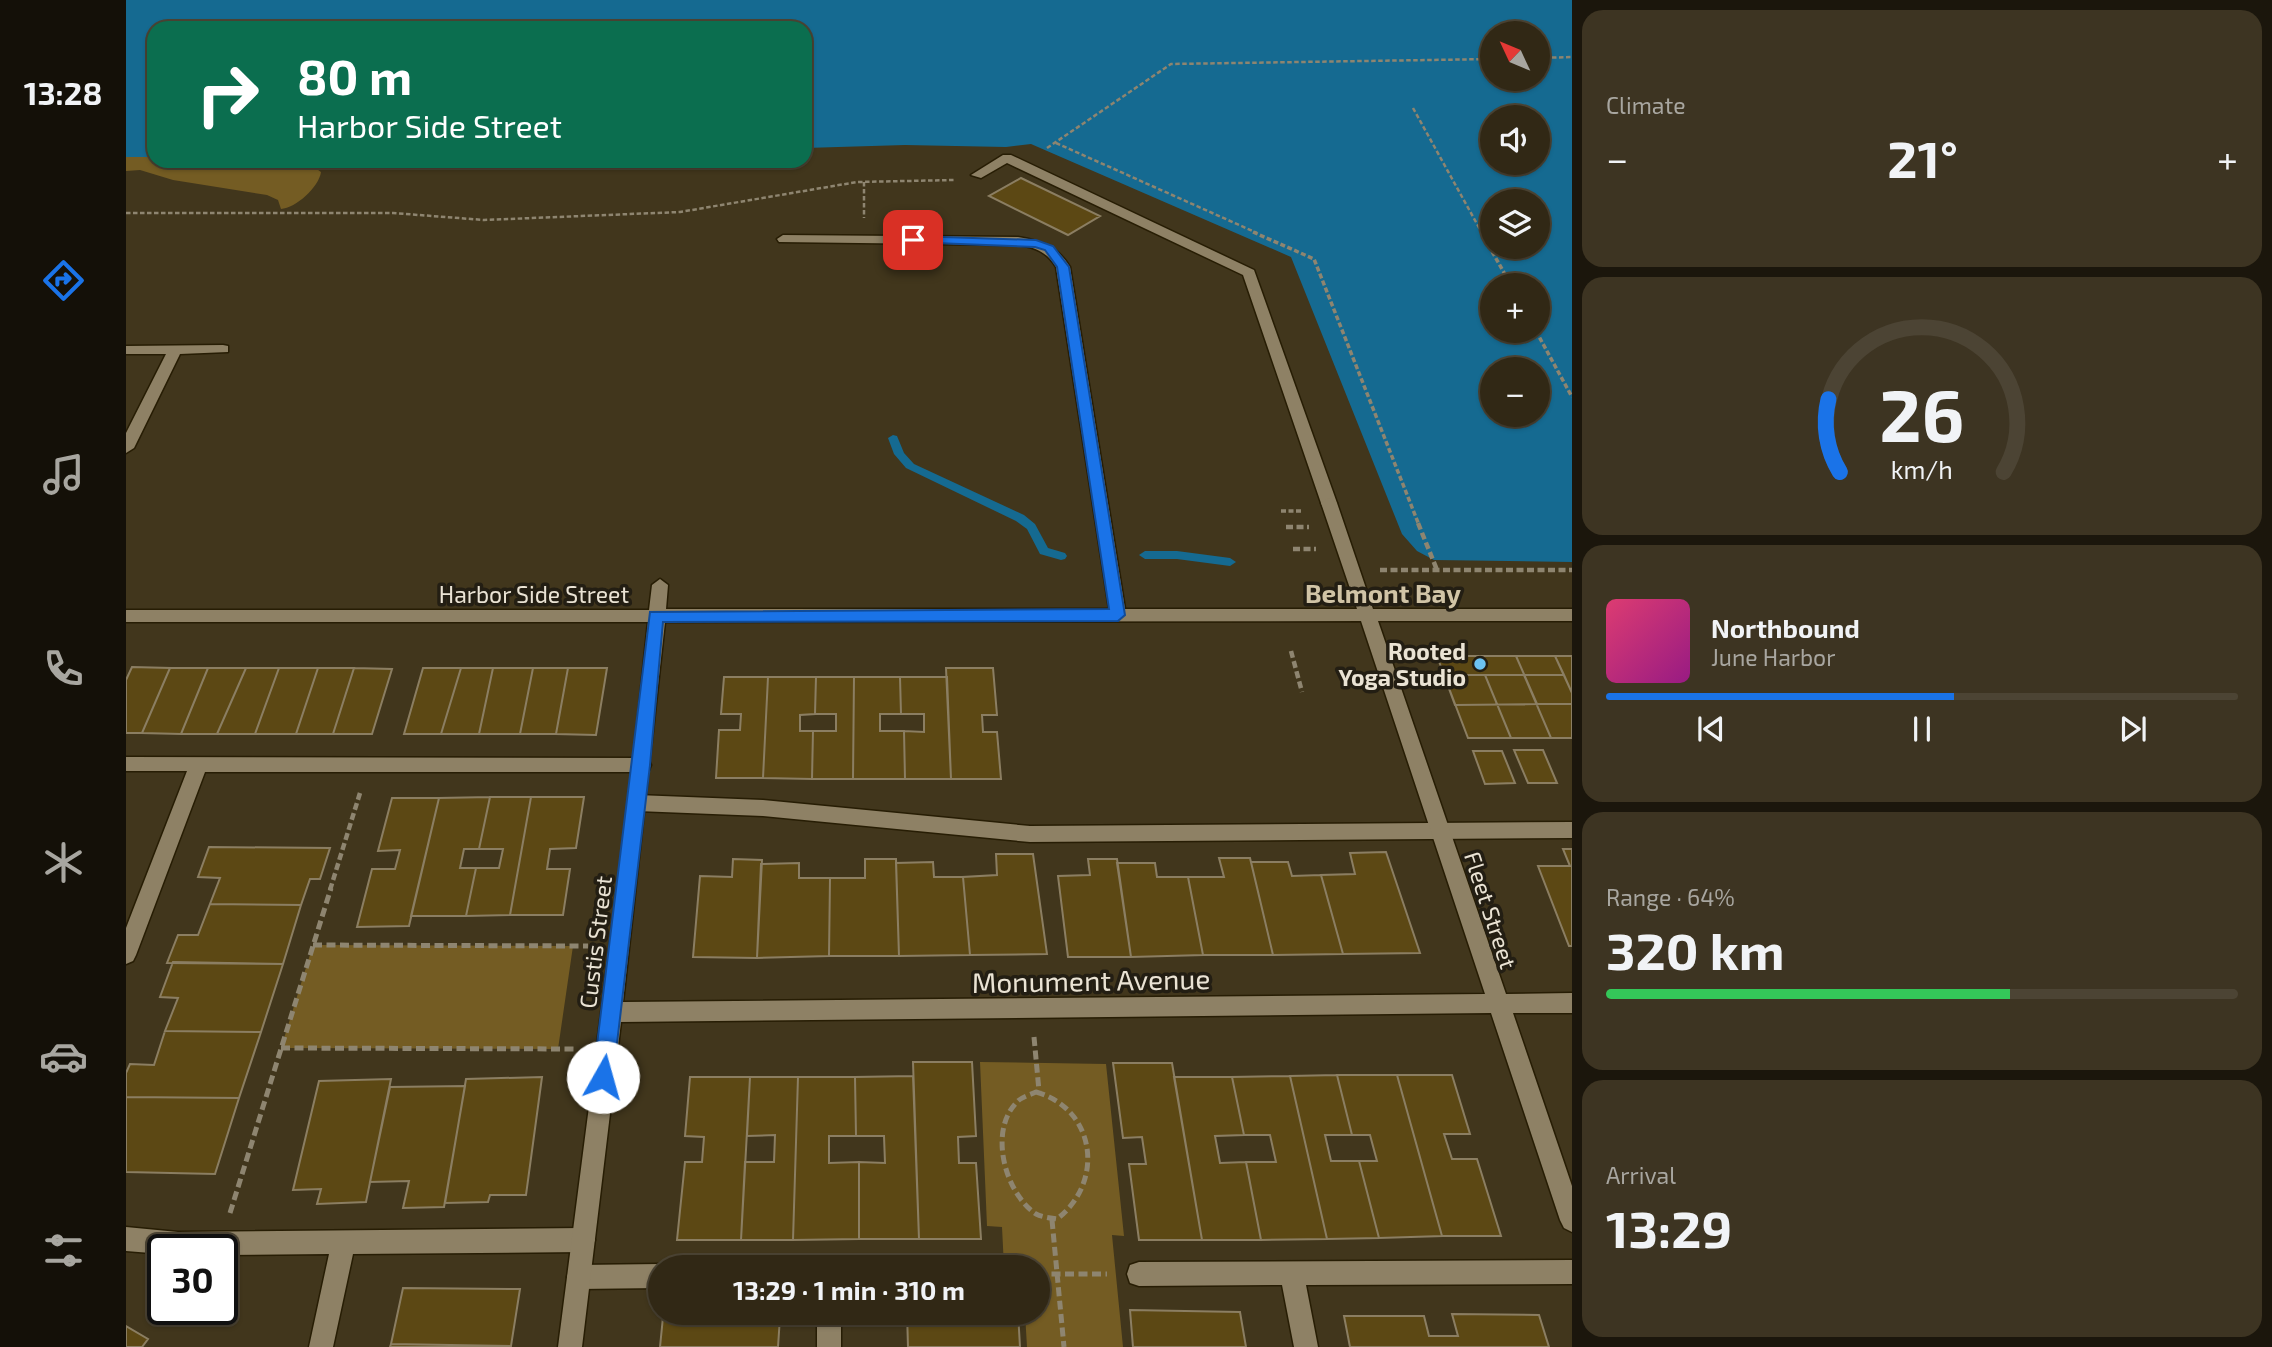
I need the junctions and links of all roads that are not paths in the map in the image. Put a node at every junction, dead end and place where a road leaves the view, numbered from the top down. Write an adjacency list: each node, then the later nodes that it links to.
1 (977, 175): 9 (street, Fleet Street)
2 (783, 239): 8 (street)
3 (223, 349): 4 (street)
4 (175, 350): 5 (street); 6 (street)
5 (126, 351)
6 (126, 448)
7 (660, 585): 11 (street, Custis Street)
8 (1118, 615): 9 (street, Harbor Side Street); 11 (street, Harbor Side Street)
9 (1367, 615): 10 (street, Harbor Side Street); 17 (street, Fleet Street)
10 (1572, 615)
11 (656, 616): 12 (street, Harbor Side Street); 15 (street, Custis Street)
12 (126, 617)
13 (126, 764): 14 (street)
14 (199, 764): 15 (street); 19 (street)
15 (642, 765): 16 (street, Custis Street)
16 (637, 803): 17 (street); 22 (street, Custis Street)
17 (1439, 830): 18 (street); 21 (street, Fleet Street)
18 (1572, 830)
19 (126, 956)
20 (1572, 1003): 21 (street, Monument Avenue)
21 (1497, 1004): 22 (street, Monument Avenue); 23 (street, Fleet Street)
22 (611, 1012): 25 (street, Custis Street)
23 (1572, 1220)
24 (126, 1239): 26 (street)
25 (583, 1240): 26 (street); 31 (street, Custis Street)
26 (344, 1243): 33 (street)
27 (1572, 1272): 28 (street)
28 (1292, 1273): 29 (street); 36 (street)
29 (1139, 1274)
30 (648, 1276): 31 (street)
31 (579, 1277): 34 (street, Custis Street)
32 (829, 1325): 35 (street)
33 (321, 1347)
34 (570, 1347)
35 (829, 1347)
36 (1306, 1347)

